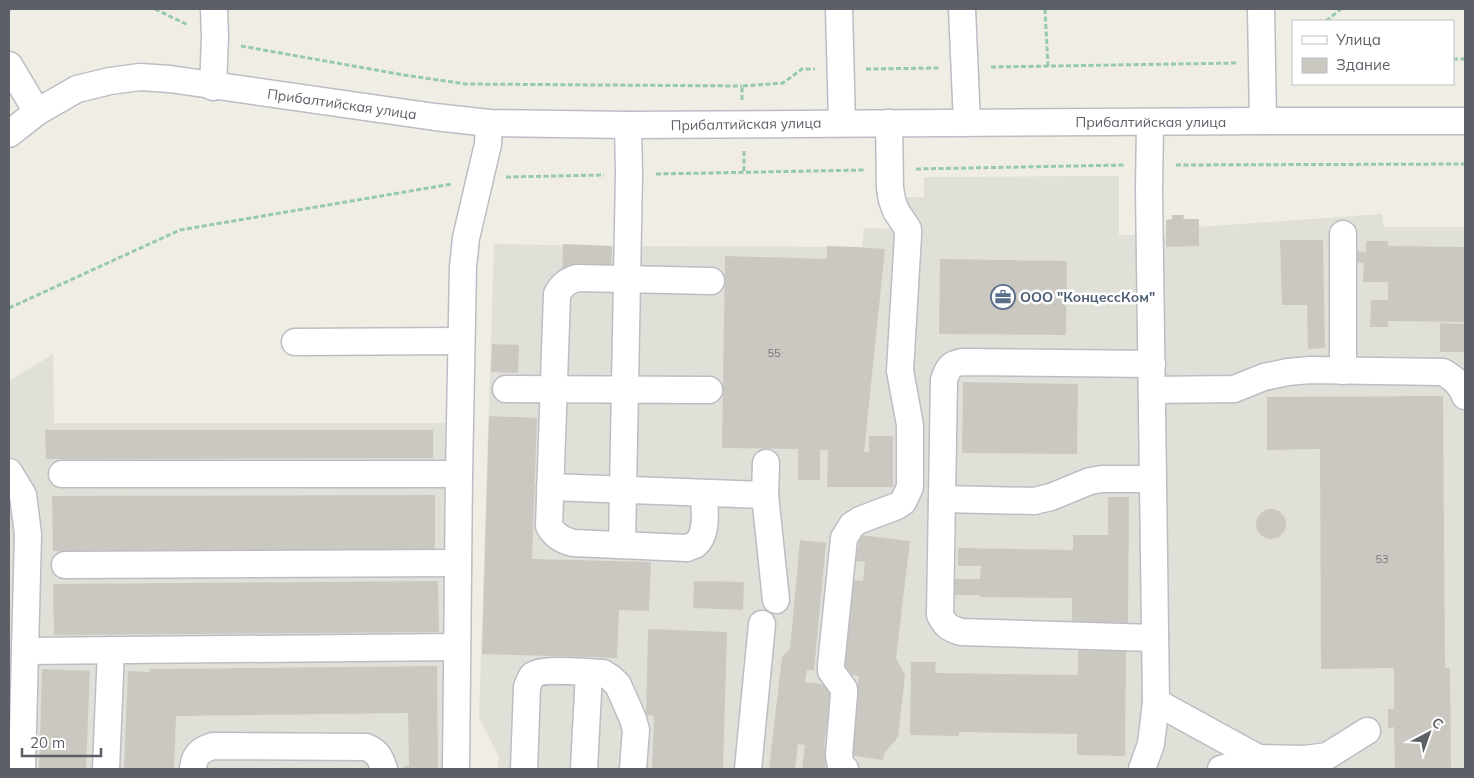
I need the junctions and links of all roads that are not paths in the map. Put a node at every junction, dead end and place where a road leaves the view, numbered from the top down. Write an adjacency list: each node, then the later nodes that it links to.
1 (214, 9): 6 (street)
2 (839, 9): 12 (street)
3 (962, 9): 14 (street)
4 (1261, 9): 8 (street)
5 (9, 65): 7 (street)
6 (213, 87): 7 (street, Прибалтийская улица); 11 (street, Прибалтийская улица)
7 (37, 112): 16 (street, Прибалтийская улица)
8 (1263, 121): 9 (street, Прибалтийская улица); 10 (street, Прибалтийская улица)
9 (1465, 121)
10 (1150, 122): 14 (street, Прибалтийская улица); 23 (street)
11 (489, 123): 15 (street, Прибалтийская улица); 20 (street)
12 (842, 123): 13 (street, Прибалтийская улица); 15 (street, Прибалтийская улица)
13 (889, 123): 14 (street, Прибалтийская улица); 63 (street)
14 (967, 123)
15 (628, 125): 18 (street)
16 (9, 134)
17 (1343, 234): 22 (street)
18 (627, 280): 19 (street); 25 (street); 26 (street)
19 (711, 281)
20 (462, 341): 21 (street); 32 (street)
21 (295, 342)
22 (1343, 371): 23 (street); 28 (street)
23 (1152, 377): 33 (street); 38 (street)
24 (506, 389): 25 (street)
25 (554, 390): 26 (street); 34 (street)
26 (625, 390): 27 (street); 35 (street)
27 (708, 390)
28 (1465, 396)
29 (766, 463): 37 (street)
30 (9, 472): 39 (street)
31 (62, 474): 32 (street)
32 (459, 474): 42 (street)
33 (1154, 479): 38 (street); 46 (street)
34 (550, 487): 35 (street); 40 (street)
35 (623, 490): 36 (street); 40 (street)
36 (704, 493): 37 (street); 40 (street)
37 (765, 495): 44 (street)
38 (942, 499): 46 (street)
39 (28, 534): 41 (street); 49 (street)
40 (622, 545)
41 (9, 561)
42 (458, 563): 43 (street); 47 (street)
43 (65, 565)
44 (776, 600)
45 (762, 624): 62 (street)
46 (1155, 638): 51 (street)
47 (458, 647): 48 (street); 58 (street)
48 (111, 650): 49 (street); 55 (street)
49 (26, 651): 54 (street)
50 (589, 673): 59 (street); 60 (street); 61 (street)
51 (1156, 702): 53 (street); 64 (street)
52 (1368, 731): 53 (street)
53 (1259, 763): 65 (street)
54 (22, 769)
55 (106, 769)
56 (193, 769): 57 (street)
57 (384, 769)
58 (456, 769)
59 (524, 769)
60 (584, 769)
61 (633, 769)
62 (748, 769)
63 (846, 769)
64 (1142, 769)
65 (1221, 769)

